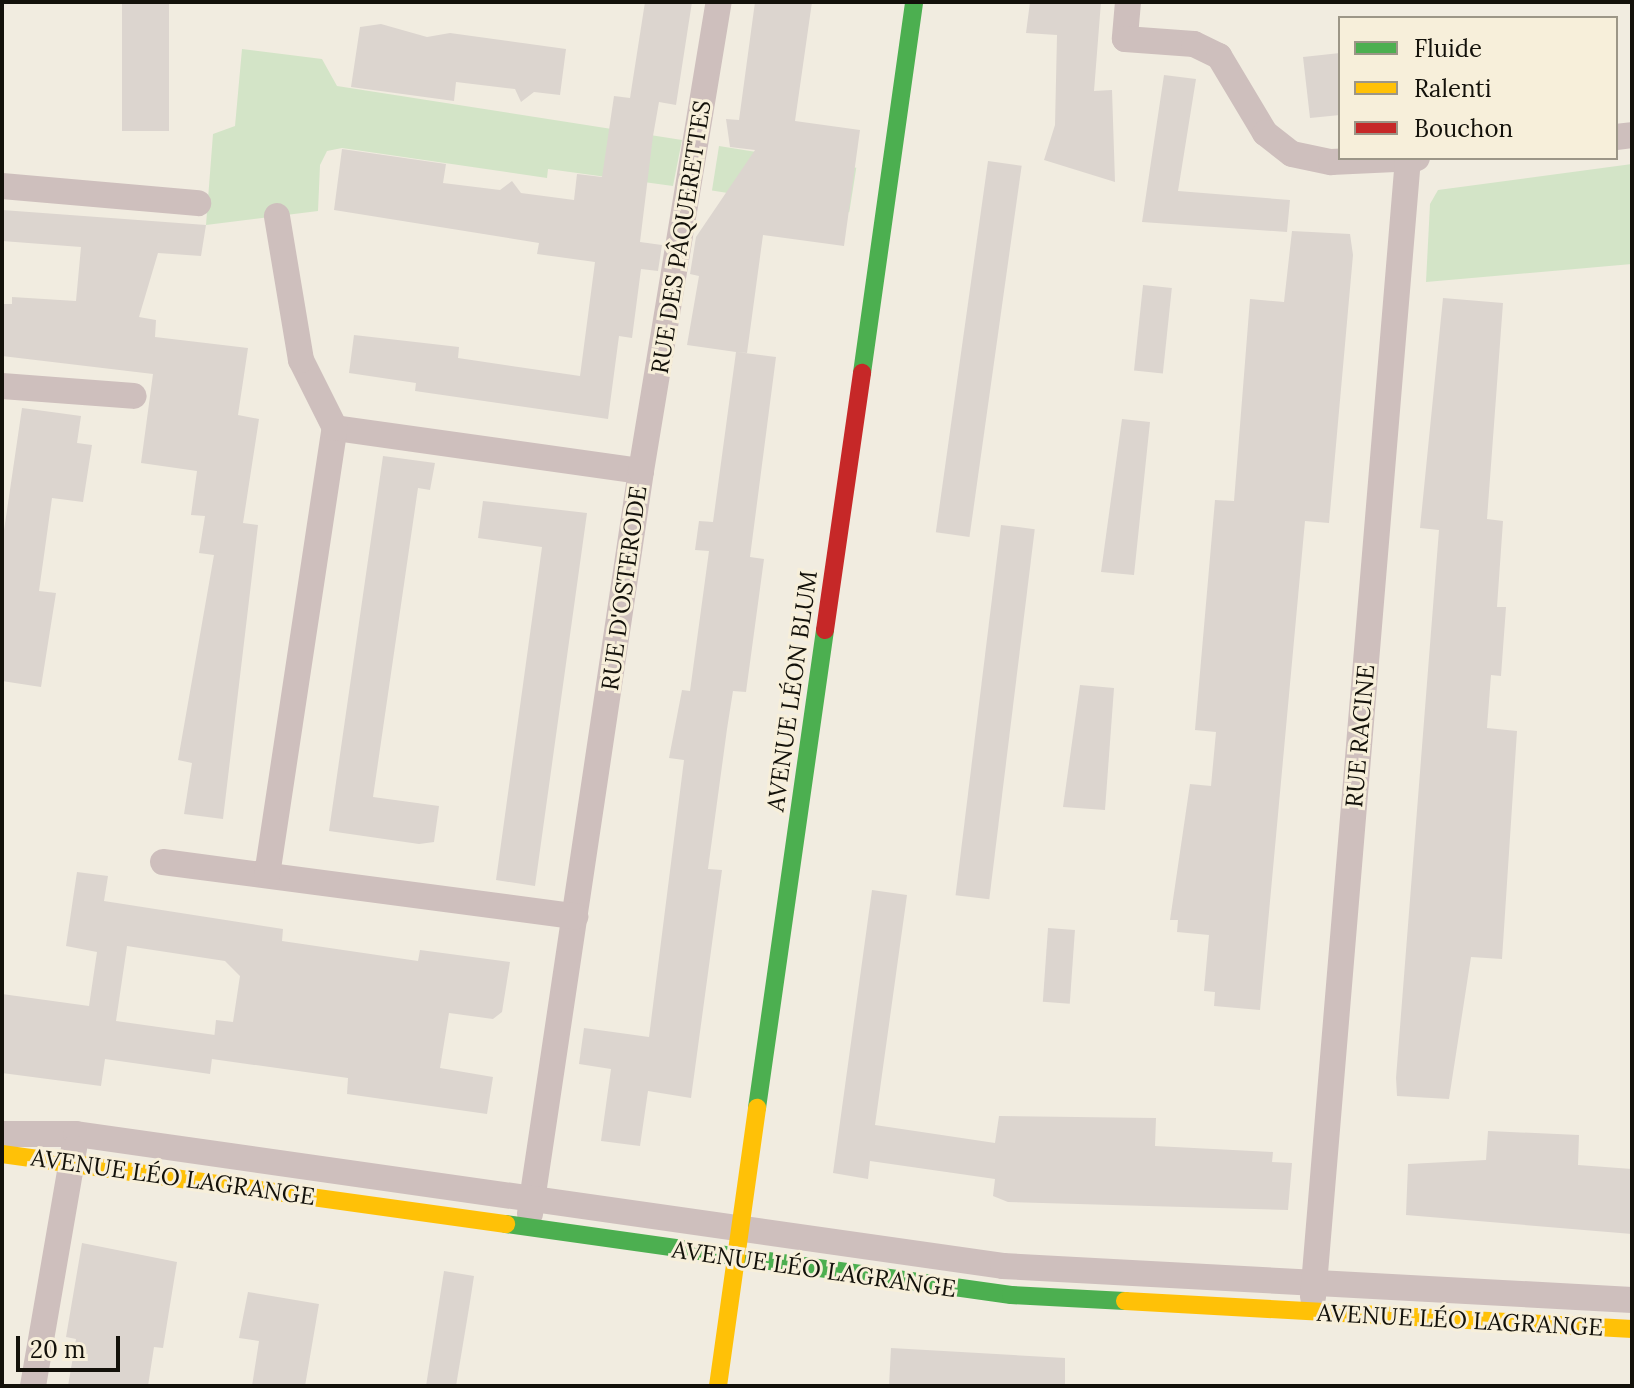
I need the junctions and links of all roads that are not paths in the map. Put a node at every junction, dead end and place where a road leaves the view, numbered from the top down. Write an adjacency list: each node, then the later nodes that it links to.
1 (719, 2): 14 (street, RUE DES PÂQUERETTES)
2 (914, 2): 25 (street, AVENUE LÉON BLUM)
3 (930, 2): 5 (street)
4 (1128, 2): 6 (street)
5 (930, 45)
6 (1382, 160)
7 (1408, 160): 28 (street, RUE RACINE)
8 (2, 186): 9 (street)
9 (198, 203)
10 (277, 216): 13 (street)
11 (2, 386): 12 (street)
12 (134, 396)
13 (335, 428): 14 (street, RUE D'OSTERODE); 16 (street)
14 (641, 471): 17 (street, RUE D'OSTERODE)
15 (163, 862): 16 (street)
16 (267, 875): 17 (street)
17 (575, 916): 22 (street, RUE D'OSTERODE)
18 (2, 1134): 19 (street, AVENUE LÉO LAGRANGE)
19 (76, 1134): 21 (street); 22 (street, AVENUE LÉO LAGRANGE)
20 (2, 1154): 21 (street, AVENUE LÉO LAGRANGE)
21 (71, 1162): 24 (street, AVENUE LÉO LAGRANGE); 32 (street)
22 (532, 1199): 24 (street, RUE D'OSTERODE); 25 (street, AVENUE LÉO LAGRANGE)
23 (772, 1204): 25 (street, AVENUE LÉON BLUM)
24 (528, 1228): 26 (street, AVENUE LÉO LAGRANGE)
25 (754, 1232): 26 (street, AVENUE LÉON BLUM); 27 (street, AVENUE LÉON BLUM); 28 (street, AVENUE LÉO LAGRANGE)
26 (737, 1260): 27 (street, AVENUE LÉO LAGRANGE); 33 (street, AVENUE LÉON BLUM)
27 (762, 1270): 30 (street, AVENUE LÉO LAGRANGE)
28 (1314, 1283): 29 (street, AVENUE LÉO LAGRANGE); 30 (street, RUE RACINE)
29 (1632, 1300)
30 (1311, 1312): 31 (street, AVENUE LÉO LAGRANGE)
31 (1632, 1329)
32 (33, 1386)
33 (718, 1386)

